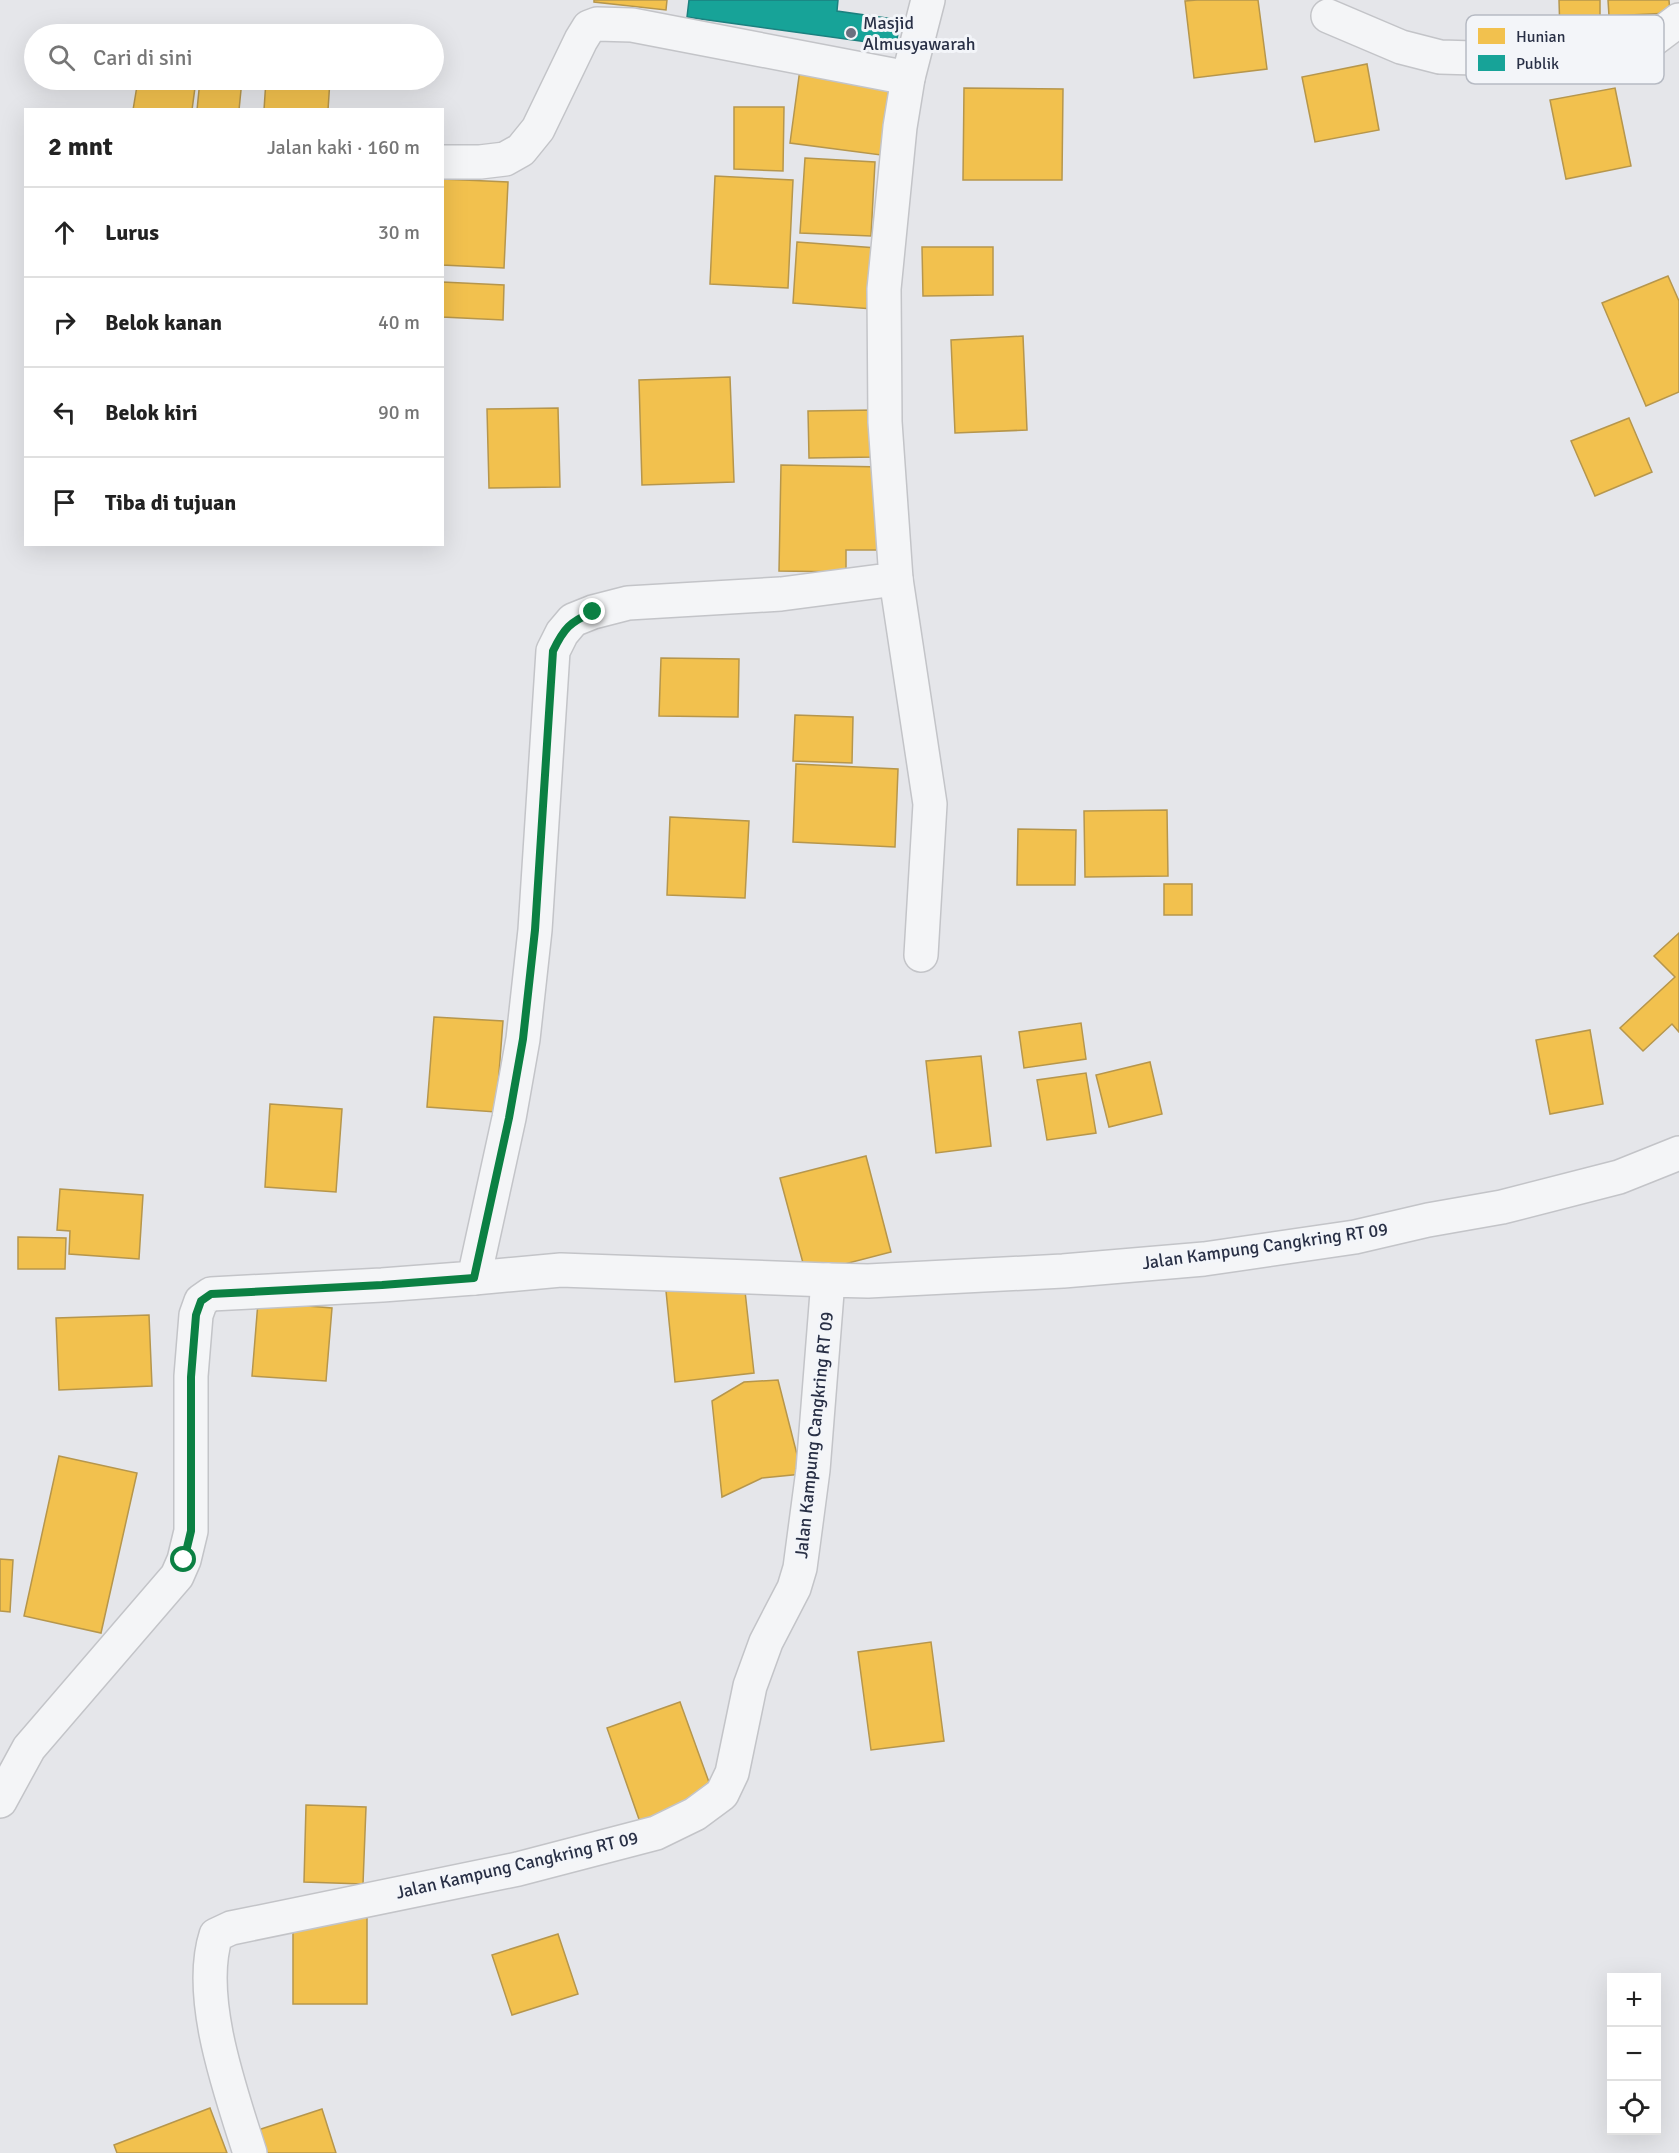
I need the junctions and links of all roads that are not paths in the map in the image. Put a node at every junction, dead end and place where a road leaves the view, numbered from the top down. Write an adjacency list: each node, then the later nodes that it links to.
1 (928, 0): 6 (street)
2 (1328, 16): 5 (street)
3 (1679, 20): 4 (street)
4 (1664, 31)
5 (1466, 58)
6 (908, 78): 7 (street); 8 (street)
7 (444, 162)
8 (896, 579): 9 (street); 11 (street)
9 (921, 955)
10 (1679, 1153): 12 (street, Jalan Kampung Cangkring RT 09)
11 (474, 1278): 12 (street); 13 (street)
12 (828, 1280): 14 (street, Jalan Kampung Cangkring RT 09)
13 (0, 1801)
14 (250, 2153)

